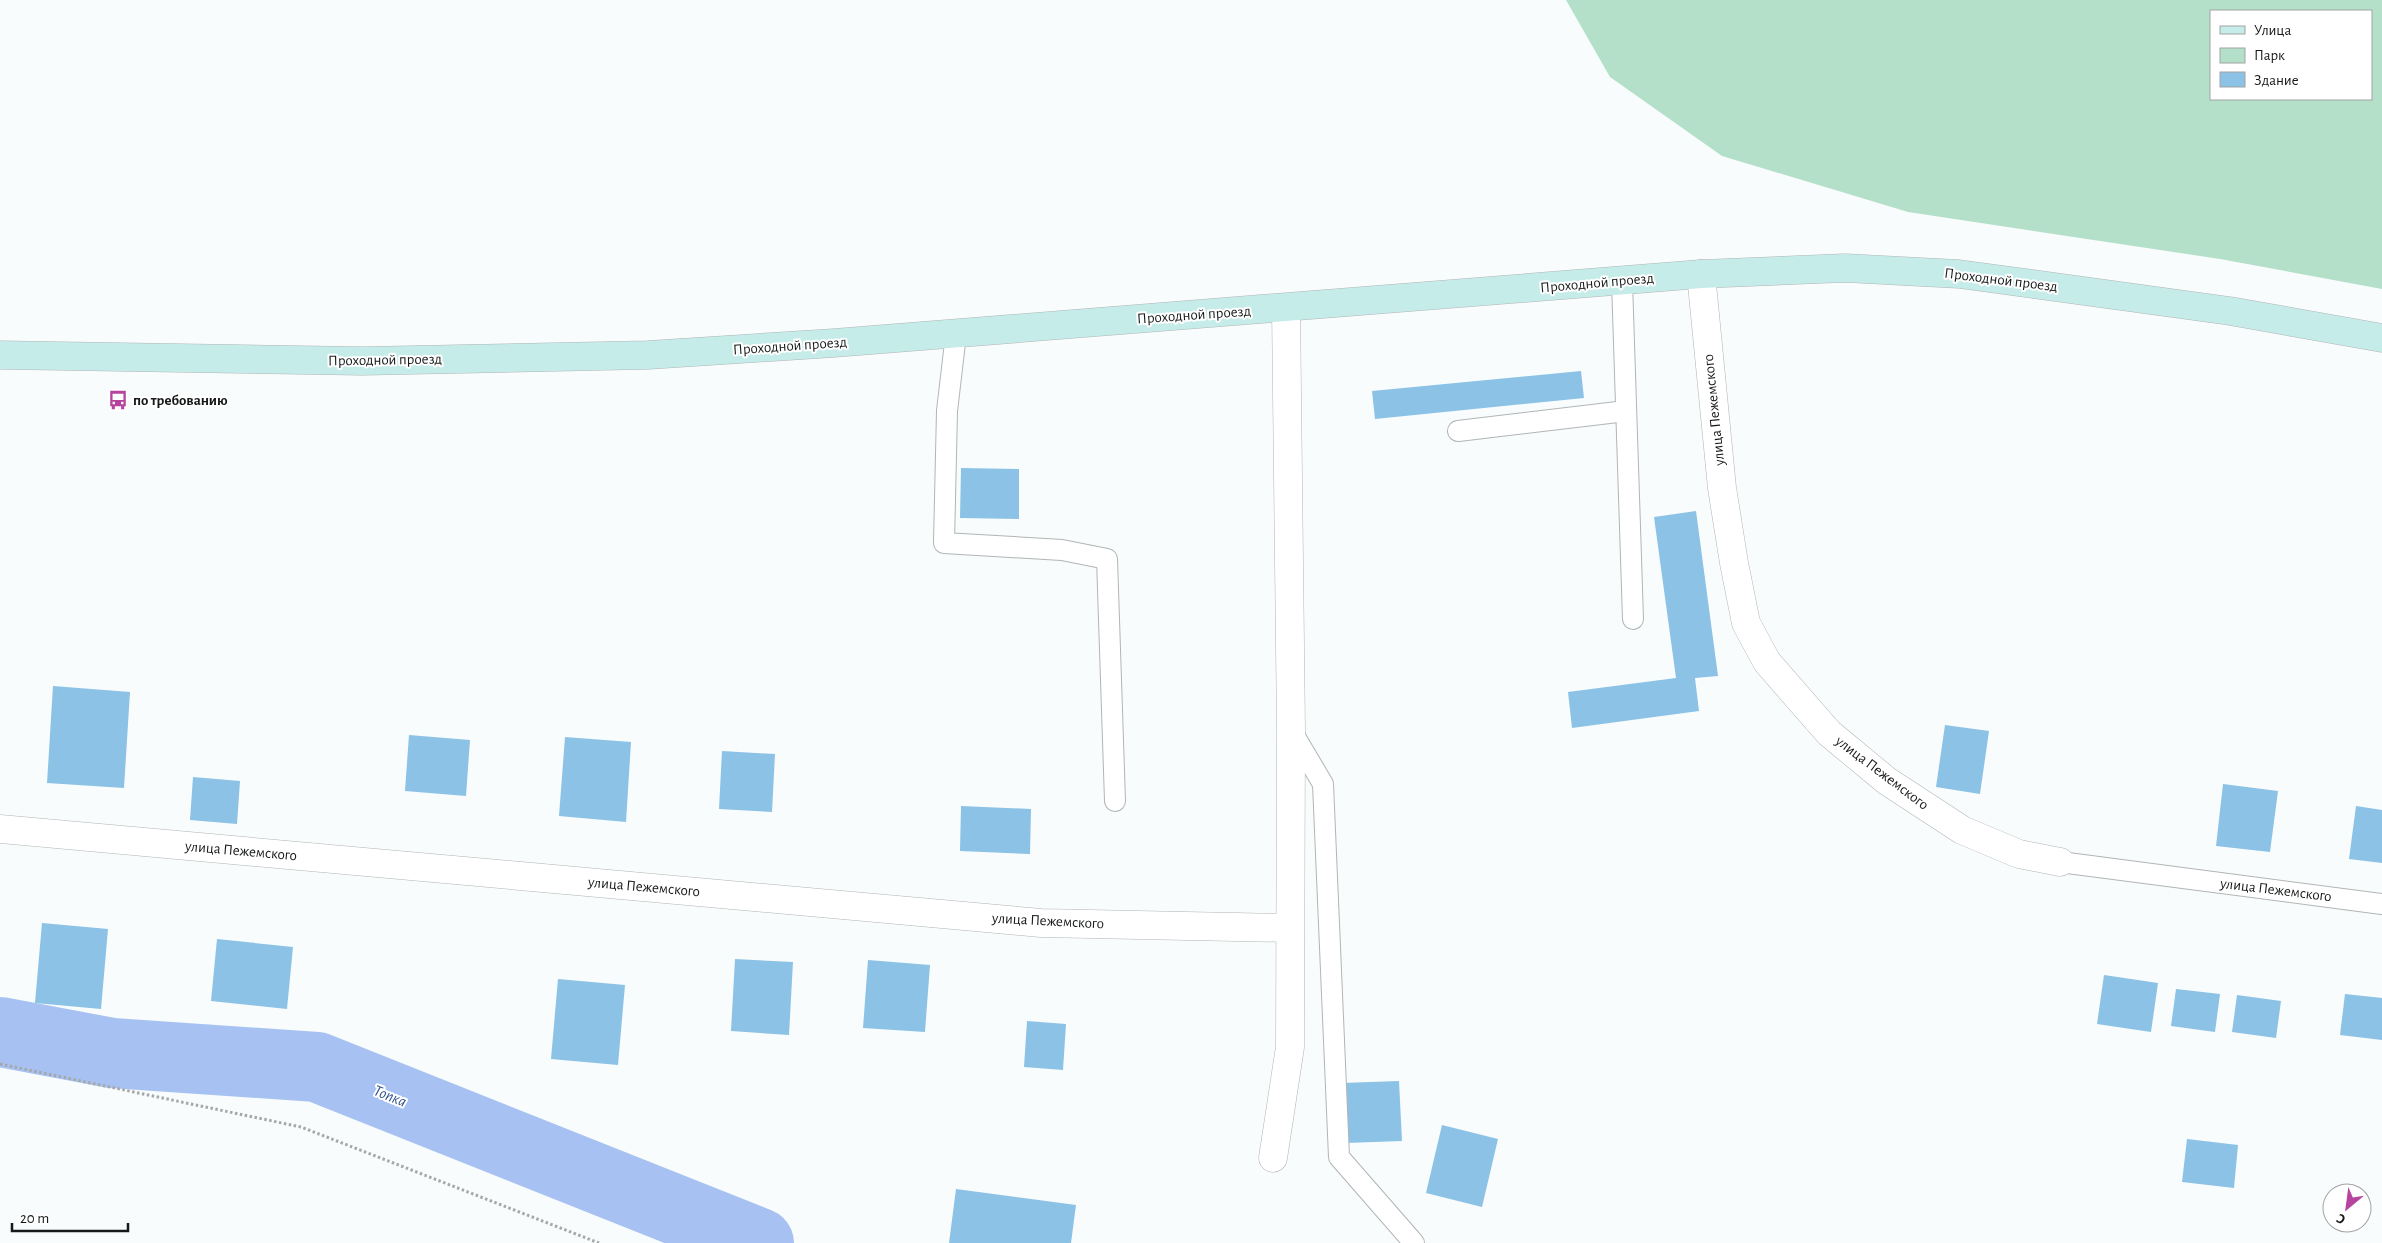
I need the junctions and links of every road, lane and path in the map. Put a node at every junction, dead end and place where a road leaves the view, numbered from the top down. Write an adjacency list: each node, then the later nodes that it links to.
1 (1701, 274): 2 (street, Проходной проезд); 5 (street, Проходной проезд); 13 (street, улица Пежемского)
2 (1622, 282): 3 (street, Проходной проезд); 7 (lane)
3 (1286, 308): 4 (street, Проходной проезд); 10 (street)
4 (956, 334): 6 (street, Проходной проезд); 11 (lane)
5 (2382, 338)
6 (0, 355)
7 (1626, 411): 8 (lane); 9 (lane)
8 (1458, 431)
9 (1633, 619)
10 (1291, 730): 15 (street); 19 (lane)
11 (1115, 801)
12 (0, 829): 15 (street, улица Пежемского)
13 (2060, 862): 14 (lane, улица Пежемского)
14 (2382, 904)
15 (1289, 928): 17 (street)
16 (0, 1064): 18 (path)
17 (1273, 1158)
18 (599, 1243)
19 (1414, 1243)

